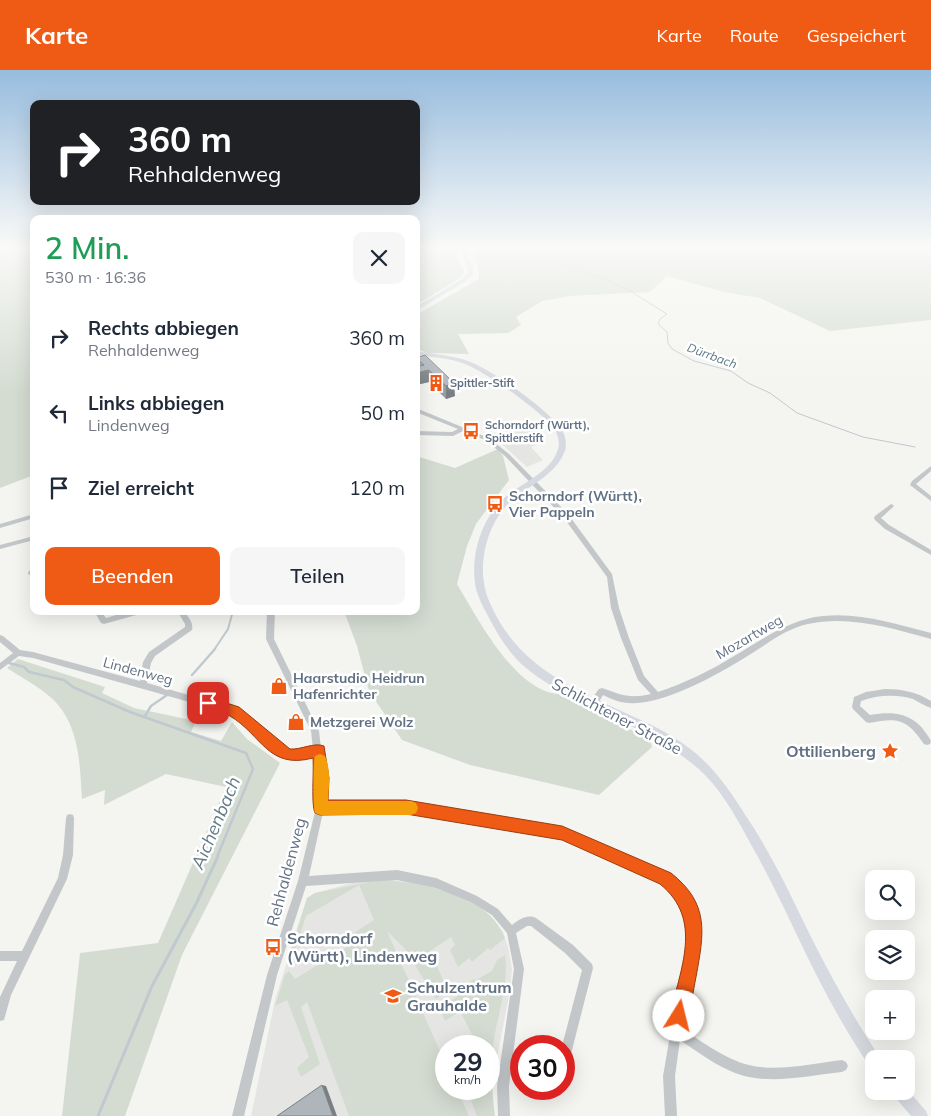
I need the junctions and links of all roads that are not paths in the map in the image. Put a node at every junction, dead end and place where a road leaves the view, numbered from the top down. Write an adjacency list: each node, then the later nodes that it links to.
1 (438, 296): 2 (main road)
2 (420, 307)
3 (420, 354): 8 (main road, Schlichtener Straße)
4 (420, 412): 5 (street)
5 (464, 428): 6 (street); 8 (street)
6 (420, 433)
7 (931, 468): 9 (street)
8 (532, 480): 25 (street); 26 (main road, Schlichtener Straße)
9 (931, 499)
10 (891, 506): 15 (street)
11 (30, 517): 12 (street)
12 (0, 526)
13 (30, 539): 14 (street)
14 (0, 546)
15 (931, 553)
16 (100, 615): 17 (street)
17 (126, 615)
18 (183, 615): 24 (street)
19 (271, 615): 29 (street, Rehhaldenweg)
20 (931, 636): 25 (street, Mozartweg)
21 (0, 638): 22 (street, Lindenweg)
22 (18, 653): 23 (street); 24 (street, Lindenweg)
23 (0, 667)
24 (142, 685): 29 (street, Lindenweg)
25 (657, 696): 26 (street, Mozartweg)
26 (592, 704): 39 (main road, Schlichtener Straße)
27 (931, 705): 28 (street)
28 (927, 741)
29 (319, 750): 30 (street, Rehhaldenweg)
30 (320, 808): 32 (street, Rehhaldenweg); 37 (street)
31 (70, 818): 35 (street)
32 (303, 881): 33 (street); 42 (street, Rehhaldenweg)
33 (511, 931): 38 (street); 43 (street)
34 (0, 956): 35 (street)
35 (24, 956): 36 (street)
36 (0, 1016)
37 (677, 1032): 40 (street); 44 (street)
38 (570, 1035)
39 (867, 1050)
40 (842, 1066)
41 (907, 1100): 45 (main road)
42 (238, 1116)
43 (504, 1116)
44 (671, 1116)
45 (921, 1116)

